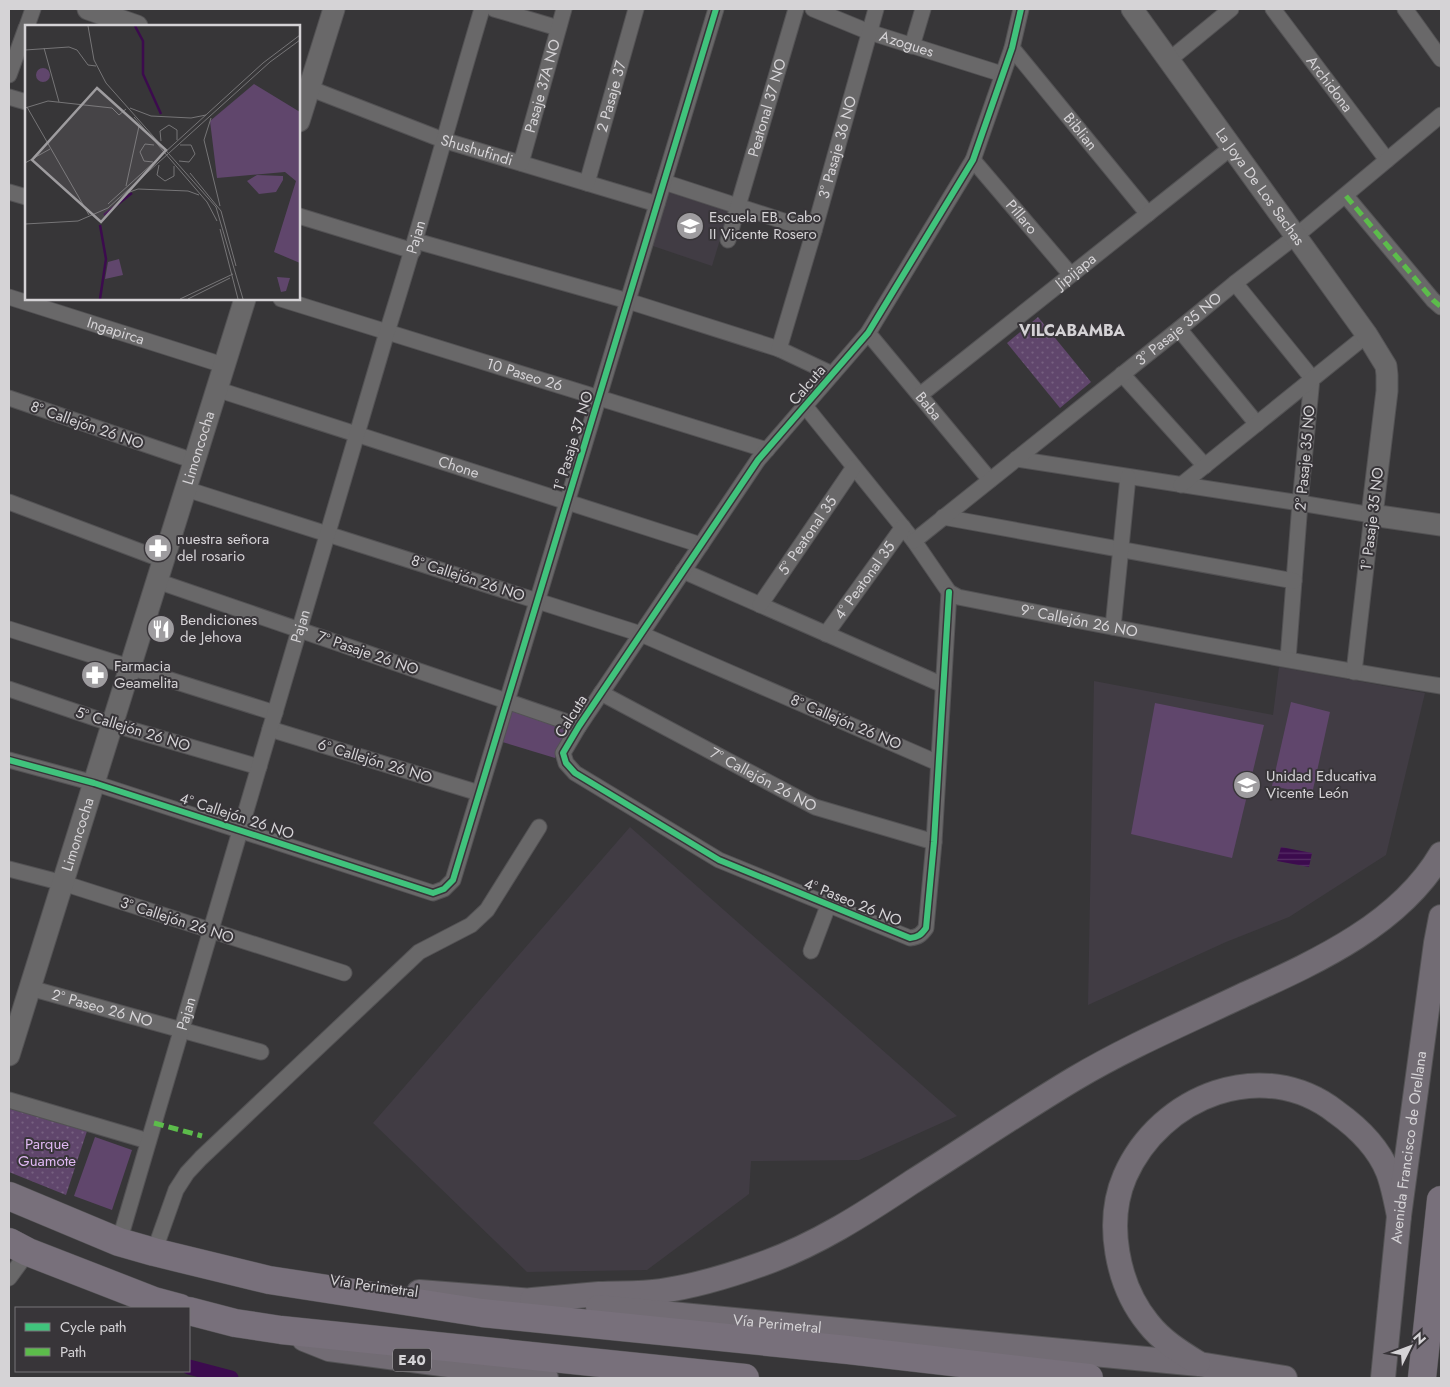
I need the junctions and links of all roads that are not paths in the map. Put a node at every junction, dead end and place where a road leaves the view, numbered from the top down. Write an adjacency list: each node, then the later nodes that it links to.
1 (33, 9): 18 (street)
2 (88, 9): 19 (street)
3 (334, 9): 29 (street)
4 (482, 9): 34 (street, Pajan)
5 (494, 9): 20 (street)
6 (564, 9): 20 (street, Pasaje 37A NO)
7 (636, 9): 40 (street, 2 Pasaje 37)
8 (716, 9): 39 (street, 1° Pasaje 37 NO)
9 (796, 9): 45 (street, Peatonal 37 NO)
10 (813, 9): 22 (street, Azogues)
11 (876, 9): 22 (street, 3° Pasaje 36 NO)
12 (923, 9): 23 (street)
13 (1021, 9): 24 (street, Calcuta)
14 (1132, 9): 26 (street, La Joya De Los Sachas)
15 (1231, 9): 26 (street)
16 (1273, 9): 37 (street, Archidona)
17 (1405, 9): 25 (street)
18 (28, 25)
19 (134, 25)
20 (558, 28): 38 (street, Pasaje 37A NO)
21 (25, 32): 28 (street)
22 (870, 32): 23 (street, Azogues); 48 (street, 3° Pasaje 36 NO)
23 (912, 46): 27 (street, Azogues)
24 (1012, 48): 27 (street, Calcuta); 46 (street, Biblian)
25 (1441, 59)
26 (1169, 60): 35 (street, La Joya De Los Sachas)
27 (1002, 74): 36 (street, Calcuta)
28 (9, 75)
29 (304, 86): 32 (street); 34 (street, Shushufindi)
30 (9, 97): 31 (street)
31 (25, 102)
32 (300, 114)
33 (1441, 115): 37 (street, 3° Pasaje 35 NO)
34 (443, 140): 38 (street, Shushufindi); 51 (street, Pajan)
35 (1232, 147): 46 (street, Jipijapa); 49 (street, La Joya De Los Sachas)
36 (972, 160): 52 (street, Píllaro); 61 (street, Calcuta)
37 (1387, 160): 42 (street, 3° Pasaje 35 NO)
38 (521, 163): 40 (street, Shushufindi)
39 (664, 182): 44 (street, 1° Pasaje 37 NO); 45 (street)
40 (587, 183): 44 (street, Shushufindi)
41 (9, 192): 43 (street)
42 (1346, 196): 49 (street, 3° Pasaje 35 NO); 58 (street)
43 (25, 198)
44 (657, 204): 57 (street, 1° Pasaje 37 NO)
45 (737, 206): 48 (street); 50 (street, Peatonal 37 NO)
46 (1148, 214): 52 (street, Jipijapa)
47 (300, 216): 51 (street)
48 (814, 231): 63 (street, 3° Pasaje 36 NO)
49 (1296, 236): 53 (street, 3° Pasaje 35 NO); 62 (street, La Joya De Los Sachas)
50 (728, 240)
51 (414, 246): 57 (street); 60 (street, Pajan)
52 (1071, 275): 70 (street, Jipijapa)
53 (1235, 283): 59 (street, 3° Pasaje 35 NO); 68 (street)
54 (9, 297): 64 (street, Ingapirca)
55 (245, 300): 64 (street, Limoncocha)
56 (284, 300): 60 (street, 10 Paseo 26)
57 (628, 302): 63 (street); 72 (street, 1° Pasaje 37 NO)
58 (1441, 307)
59 (1179, 329): 67 (street, 3° Pasaje 35 NO); 74 (street)
60 (387, 332): 72 (street, 10 Paseo 26); 75 (street, Pajan)
61 (868, 333): 66 (street, Calcuta); 70 (street, Baba)
62 (1367, 335): 65 (street, La Joya De Los Sachas); 68 (street)
63 (779, 349): 66 (street)
64 (224, 365): 69 (street, Limoncocha)
65 (1386, 366): 88 (street, 1° Pasaje 35 NO)
66 (832, 374): 73 (street, Calcuta)
67 (1122, 374): 77 (street, 3° Pasaje 35 NO); 79 (street)
68 (1312, 378): 74 (street); 87 (street, 2° Pasaje 35 NO)
69 (216, 389): 75 (street, Chone); 78 (street, Limoncocha)
70 (920, 395): 82 (street, Baba)
71 (9, 398): 78 (street, 8º Callejón 26 NO)
72 (599, 398): 76 (street, 10 Paseo 26); 86 (street, 1° Pasaje 37 NO)
73 (805, 406): 76 (street, Calcuta); 80 (street)
74 (1257, 424): 79 (street)
75 (357, 434): 86 (street, Chone); 92 (street, Pajan)
76 (767, 450): 94 (street, Calcuta)
77 (1016, 459): 81 (street); 82 (street, 3° Pasaje 35 NO)
78 (194, 461): 84 (street, Limoncocha)
79 (1205, 466): 83 (street)
80 (854, 467): 91 (street); 102 (street, 5° Peatonal 35)
81 (1128, 476): 83 (street); 95 (street)
82 (990, 480): 89 (street, 3° Pasaje 35 NO)
83 (1181, 485): 87 (street)
84 (186, 489): 92 (street, 8º Callejón 26 NO); 96 (street, Limoncocha)
85 (9, 502): 96 (street)
86 (567, 502): 94 (street, Chone); 101 (street, 1° Pasaje 37 NO)
87 (1300, 503): 88 (street); 99 (street, 2° Pasaje 35 NO)
88 (1372, 515): 90 (street); 110 (street, 1° Pasaje 35 NO)
89 (943, 517): 93 (street, 3° Pasaje 35 NO); 95 (street)
90 (1441, 526)
91 (903, 527): 93 (street); 107 (street, 4° Peatonal 35)
92 (327, 534): 101 (street, 8º Callejón 26 NO); 105 (street, Pajan)
93 (914, 541): 100 (street)
94 (701, 545): 97 (street, Calcuta)
95 (1121, 549): 99 (street); 103 (street)
96 (164, 560): 98 (street, Limoncocha)
97 (683, 571): 102 (street); 106 (street, Calcuta)
98 (157, 580): 105 (street, 7º Pasaje 26 NO); 109 (street, Limoncocha)
99 (1294, 581): 108 (street, 2° Pasaje 35 NO)
100 (949, 592): 103 (street, 9° Callejón 26 NO); 111 (street, 4° Paseo 26 NO)
101 (537, 600): 106 (street, 8º Callejón 26 NO); 115 (street, 1° Pasaje 37 NO)
102 (760, 605): 107 (street)
103 (1113, 627): 108 (street, 9° Callejón 26 NO)
104 (9, 629): 109 (street)
105 (299, 629): 115 (street, 7º Pasaje 26 NO); 116 (street, Pajan)
106 (641, 634): 114 (street, Calcuta); 122 (street, 8º Callejón 26 NO)
107 (826, 634): 111 (street)
108 (1288, 659): 110 (street, 9° Callejón 26 NO)
109 (130, 668): 116 (street); 117 (street, Limoncocha)
110 (1354, 672): 112 (street, 9° Callejón 26 NO)
111 (943, 685): 122 (street, 4° Paseo 26 NO)
112 (1441, 686)
113 (9, 689): 117 (street, 5º Callejón 26 NO)
114 (601, 693): 118 (street, Calcuta); 128 (street, 7° Callejón 26 NO)
115 (507, 701): 118 (street, 7º Pasaje 26 NO); 125 (street, 1° Pasaje 37 NO)
116 (274, 713): 119 (street, Pajan)
117 (112, 724): 123 (street, 5º Callejón 26 NO); 124 (street, Limoncocha)
118 (579, 726): 120 (street, Calcuta)
119 (270, 729): 123 (street, Pajan); 125 (street, 6º Callejón 26 NO)
120 (563, 753): 133 (street, 4° Paseo 26 NO)
121 (9, 760): 124 (street, 4º Callejón 26 NO)
122 (938, 763): 128 (street, 4° Paseo 26 NO)
123 (259, 767): 127 (street, Pajan)
124 (94, 783): 127 (street, 4º Callejón 26 NO); 132 (street, Limoncocha)
125 (479, 793): 131 (street, 1° Pasaje 37 NO)
126 (539, 826): 149 (street)
127 (240, 830): 131 (street, 4º Callejón 26 NO); 135 (street, Pajan)
128 (934, 842): 133 (street, 4° Paseo 26 NO)
129 (1441, 854): 152 (main road)
130 (9, 869): 132 (street, 3º Callejón 26 NO)
131 (453, 880)
132 (63, 883): 135 (street, 3º Callejón 26 NO); 138 (street, Limoncocha)
133 (828, 906): 136 (street)
134 (1441, 917): 146 (main road, Avenida Francisco de Orellana)
135 (210, 931): 137 (street, 3º Callejón 26 NO); 139 (street, Pajan)
136 (810, 952)
137 (344, 973)
138 (30, 988): 139 (street, 2° Paseo 26 NO); 141 (street, Limoncocha)
139 (181, 1030): 140 (street, 2° Paseo 26 NO); 143 (street, Pajan)
140 (262, 1052)
141 (9, 1055)
142 (9, 1100): 143 (street)
143 (148, 1140): 147 (street, Pajan)
144 (9, 1196): 147 (highway, Vía Perimetral)
145 (1441, 1200): 162 (highway)
146 (1399, 1216): 156 (main road); 161 (main road, Avenida Francisco de Orellana)
147 (119, 1242): 149 (highway, Vía Perimetral)
148 (19, 1247): 150 (street); 153 (highway)
149 (154, 1252): 151 (highway, Vía Perimetral)
150 (9, 1278)
151 (269, 1280): 152 (main road, Vía Perimetral); 159 (highway, Vía Perimetral)
152 (532, 1300): 156 (main road, Vía Perimetral)
153 (176, 1307)
154 (190, 1310): 155 (highway, E40)
155 (281, 1330): 157 (main road, E40); 158 (highway)
156 (1199, 1364): 160 (main road, Vía Perimetral)
157 (546, 1378)
158 (745, 1378)
159 (1089, 1378)
160 (1285, 1378)
161 (1383, 1378)
162 (1422, 1378)

